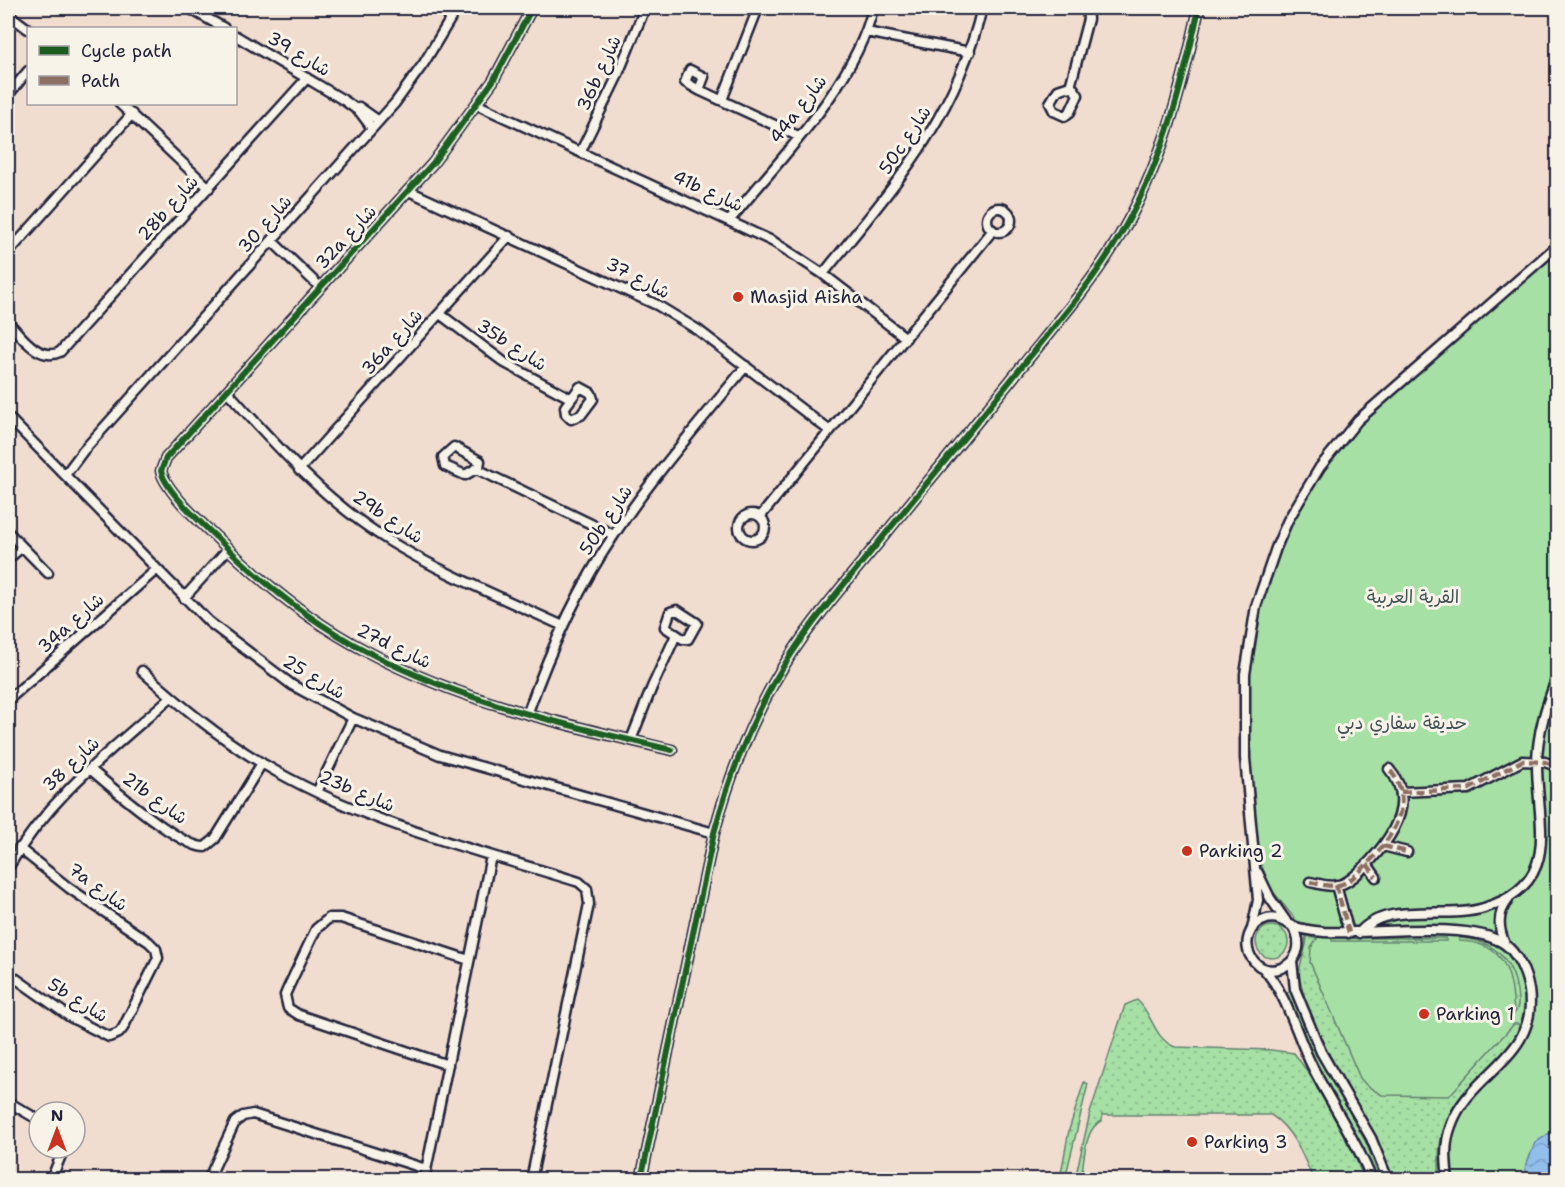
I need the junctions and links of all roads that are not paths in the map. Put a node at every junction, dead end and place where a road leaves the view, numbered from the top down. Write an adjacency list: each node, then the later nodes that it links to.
1 (189, 8): 11 (street)
2 (457, 8): 26 (street, شارع 30)
3 (532, 8): 24 (street, 32a شارع)
4 (645, 8): 29 (street, 36b شارع)
5 (758, 8): 21 (street)
6 (873, 8): 13 (street, 44a شارع)
7 (982, 8): 15 (street, 50c شارع)
8 (1087, 8): 18 (street)
9 (1199, 8): 78 (street)
10 (8, 14): 12 (street)
11 (222, 27)
12 (27, 28)
13 (866, 32): 15 (street); 28 (street, 44a شارع)
14 (237, 37): 17 (street, شارع 39)
15 (970, 52): 38 (street, 50c شارع)
16 (27, 72): 20 (street)
17 (307, 78): 22 (street, شارع 39); 30 (street, 28b شارع)
18 (1070, 87)
19 (699, 90): 21 (street)
20 (8, 95)
21 (722, 100): 28 (street)
22 (345, 101): 26 (street, شارع 39); 27 (street, شارع 39)
23 (121, 105): 25 (street)
24 (478, 105): 29 (street, 41b شارع); 31 (street, 32a شارع)
25 (132, 114): 30 (street); 37 (street)
26 (380, 121): 27 (street, شارع 30)
27 (372, 128): 35 (street, شارع 30)
28 (798, 136): 32 (street, 44a شارع)
29 (580, 151): 32 (street, 41b شارع)
30 (208, 188): 41 (street, 28b شارع)
31 (409, 191): 34 (street, شارع 37); 39 (street, 32a شارع)
32 (730, 220): 38 (street, 41b شارع)
33 (993, 230): 42 (street)
34 (509, 236): 40 (street, 36a شارع); 43 (street, شارع 37)
35 (272, 241): 39 (street); 51 (street, شارع 30)
36 (1557, 245): 84 (street)
37 (8, 253)
38 (823, 274): 42 (street, 41b شارع)
39 (320, 287): 44 (street, 32a شارع)
40 (440, 314): 45 (street, 35b شارع); 49 (street, 36a شارع)
41 (8, 322)
42 (906, 338): 47 (street)
43 (746, 366): 47 (street, شارع 37); 54 (street, 50b شارع)
44 (227, 392): 49 (street, 29b شارع); 50 (street, 32a شارع)
45 (570, 398)
46 (8, 417): 51 (street, شارع 25)
47 (830, 431): 52 (street)
48 (477, 469): 54 (street)
49 (299, 470): 61 (street, 29b شارع)
50 (161, 471): 56 (street, 27d شارع)
51 (63, 473): 58 (street, شارع 25)
52 (760, 517)
53 (8, 532): 55 (street)
54 (614, 535): 61 (street, 50b شارع)
55 (22, 547): 57 (street); 59 (street)
56 (228, 549): 60 (street); 67 (street, 27d شارع)
57 (8, 559)
58 (156, 570): 60 (street, شارع 25); 66 (street, 34a شارع)
59 (48, 573)
60 (184, 598): 68 (street, شارع 25)
61 (563, 626): 67 (street, 50b شارع)
62 (676, 635): 69 (street)
63 (142, 671): 65 (street, 23b شارع)
64 (1557, 675): 71 (street)
65 (171, 697): 72 (street, 23b شارع); 74 (street, شارع 38)
66 (8, 700)
67 (528, 712): 69 (street, 27d شارع)
68 (353, 718): 76 (street); 78 (street, شارع 25)
69 (632, 740): 70 (street, 27d شارع)
70 (672, 750)
71 (1537, 761): 73 (street); 77 (street); 89 (street)
72 (262, 763): 74 (street, 21b شارع); 76 (street, 23b شارع)
73 (1557, 767)
74 (90, 769): 80 (street, شارع 38)
75 (1389, 769): 77 (street)
76 (317, 792): 82 (street, 23b شارع)
77 (1401, 792): 79 (street)
78 (714, 830): 108 (street)
79 (1383, 846): 81 (street); 83 (street)
80 (19, 848): 85 (street, شارع 38); 94 (street, 7a شارع)
81 (1407, 852)
82 (491, 856): 95 (street); 107 (street, 23b شارع)
83 (1367, 864): 86 (street); 88 (street)
84 (1255, 866): 90 (street); 91 (street)
85 (8, 868)
86 (1376, 878)
87 (1310, 882): 88 (street)
88 (1336, 885): 92 (street)
89 (1511, 896): 92 (street); 93 (street)
90 (1289, 924): 91 (street); 92 (street); 96 (street)
91 (1252, 929): 97 (street)
92 (1354, 933): 93 (street)
93 (1505, 944): 111 (street)
94 (158, 953): 98 (street, 5b شارع)
95 (469, 960): 99 (street); 99 (street)
96 (1292, 961): 97 (street); 110 (street)
97 (1262, 967): 109 (street)
98 (8, 973)
99 (448, 1065): 103 (street)
100 (8, 1102): 101 (street)
101 (27, 1113)
102 (59, 1160): 104 (street)
103 (426, 1169): 105 (street); 106 (street)
104 (51, 1179)
105 (208, 1179)
106 (424, 1179)
107 (531, 1179)
108 (641, 1179)
109 (1372, 1179)
110 (1388, 1179)
111 (1448, 1179)

